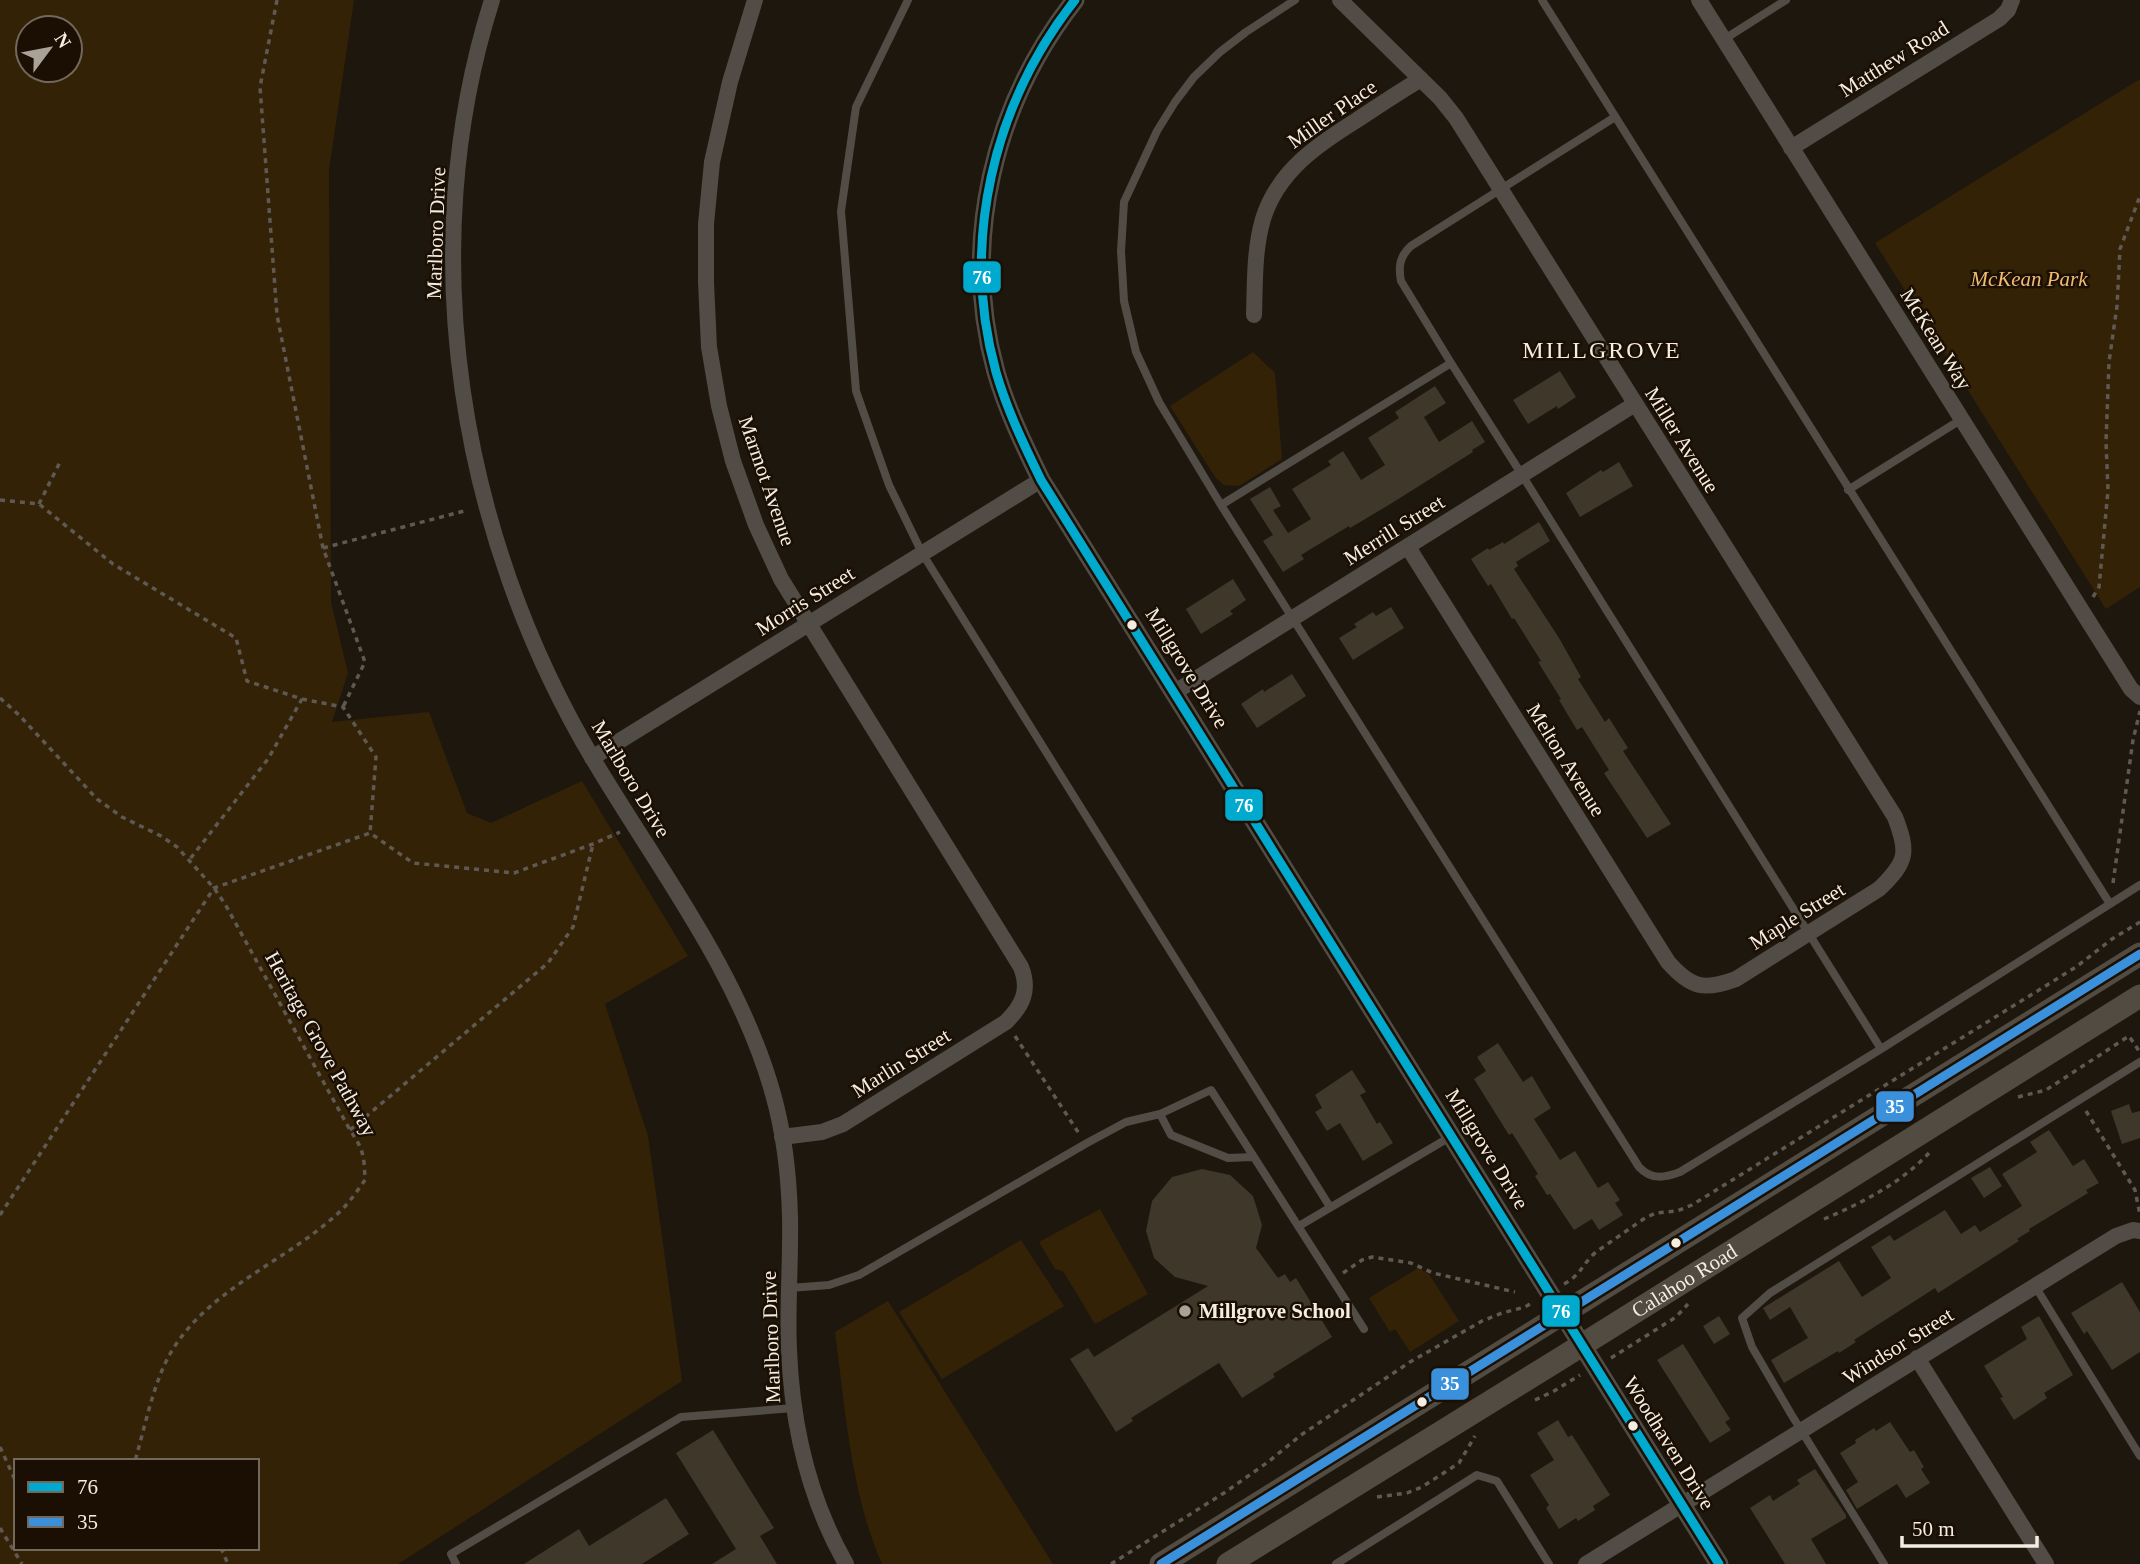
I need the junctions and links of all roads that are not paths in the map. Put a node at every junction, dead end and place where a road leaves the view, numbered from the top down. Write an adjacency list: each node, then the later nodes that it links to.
1 (492, 0): 30 (street, Marlboro Drive)
2 (755, 0): 27 (street, Marmot Avenue)
3 (908, 0): 25 (lane)
4 (1075, 0): 21 (street, Millgrove Drive)
5 (1295, 0): 23 (lane)
6 (1340, 0): 12 (street, Miller Avenue)
7 (1542, 0): 13 (lane)
8 (1699, 0): 11 (street, McKean Way)
9 (1786, 0): 11 (lane)
10 (2011, 0): 14 (street, Matthew Road)
11 (1723, 40): 14 (street, McKean Way)
12 (1421, 79): 15 (street, Miller Avenue); 16 (street, Miller Place)
13 (1615, 117): 15 (lane); 22 (lane)
14 (1791, 148): 19 (street, McKean Way)
15 (1499, 188): 17 (lane); 18 (street, Miller Avenue)
16 (1254, 315)
17 (1451, 363): 20 (lane); 23 (lane)
18 (1636, 404): 20 (street, Merrill Street); 31 (street, Miller Avenue)
19 (1962, 419): 22 (lane); 29 (street, McKean Way)
20 (1522, 475): 24 (street, Merrill Street); 34 (lane)
21 (1041, 480): 25 (street, Morris Street); 28 (street, Millgrove Drive)
22 (1848, 490): 33 (lane)
23 (1221, 505): 26 (lane)
24 (1408, 547): 26 (street, Merrill Street); 36 (street, Melton Avenue)
25 (922, 553): 27 (street, Morris Street); 45 (lane)
26 (1294, 618): 28 (street, Merrill Street); 39 (lane)
27 (808, 625): 30 (street, Morris Street); 37 (street, Marmot Avenue)
28 (1175, 692): 42 (street, Millgrove Drive)
29 (2140, 697)
30 (592, 758): 43 (street, Marlboro Drive)
31 (1904, 857): 34 (street, Maple Street)
32 (2140, 885): 33 (lane)
33 (2110, 904): 39 (lane)
34 (1808, 934): 36 (street, Maple Street); 39 (lane)
35 (2140, 954): 50 (main road, Calahoo Road)
36 (1698, 986)
37 (1024, 996): 43 (street, Marlin Street)
38 (2140, 996): 52 (main road, Calahoo Road)
39 (1881, 1049)
40 (2140, 1062): 55 (lane)
41 (1160, 1114): 44 (lane); 44 (lane); 49 (lane)
42 (1452, 1136): 45 (lane); 50 (street, Millgrove Drive)
43 (782, 1137): 49 (street, Marlboro Drive)
44 (1254, 1157): 46 (lane)
45 (1330, 1207): 46 (lane)
46 (1299, 1226): 51 (lane)
47 (2140, 1231): 48 (street, Windsor Street)
48 (2035, 1286): 53 (street, Windsor Street); 56 (lane)
49 (790, 1288): 54 (street, Marlboro Drive)
50 (1563, 1315): 52 (street, Millgrove Drive); 60 (main road, Calahoo Road)
51 (1364, 1329)
52 (1581, 1345): 57 (street, Woodhaven Drive); 61 (main road, Calahoo Road)
53 (1917, 1358): 55 (street, Windsor Street); 67 (street)
54 (793, 1408): 58 (lane); 59 (street, Marlboro Drive)
55 (1802, 1431): 57 (street, Windsor Street); 66 (lane)
56 (2140, 1457)
57 (1682, 1506): 64 (street, Windsor Street); 65 (street, Woodhaven Drive)
58 (456, 1564)
59 (846, 1564)
60 (1161, 1564)
61 (1228, 1564)
62 (1336, 1564): 63 (lane)
63 (1549, 1564)
64 (1586, 1564)
65 (1718, 1564)
66 (1884, 1564)
67 (2046, 1564)

